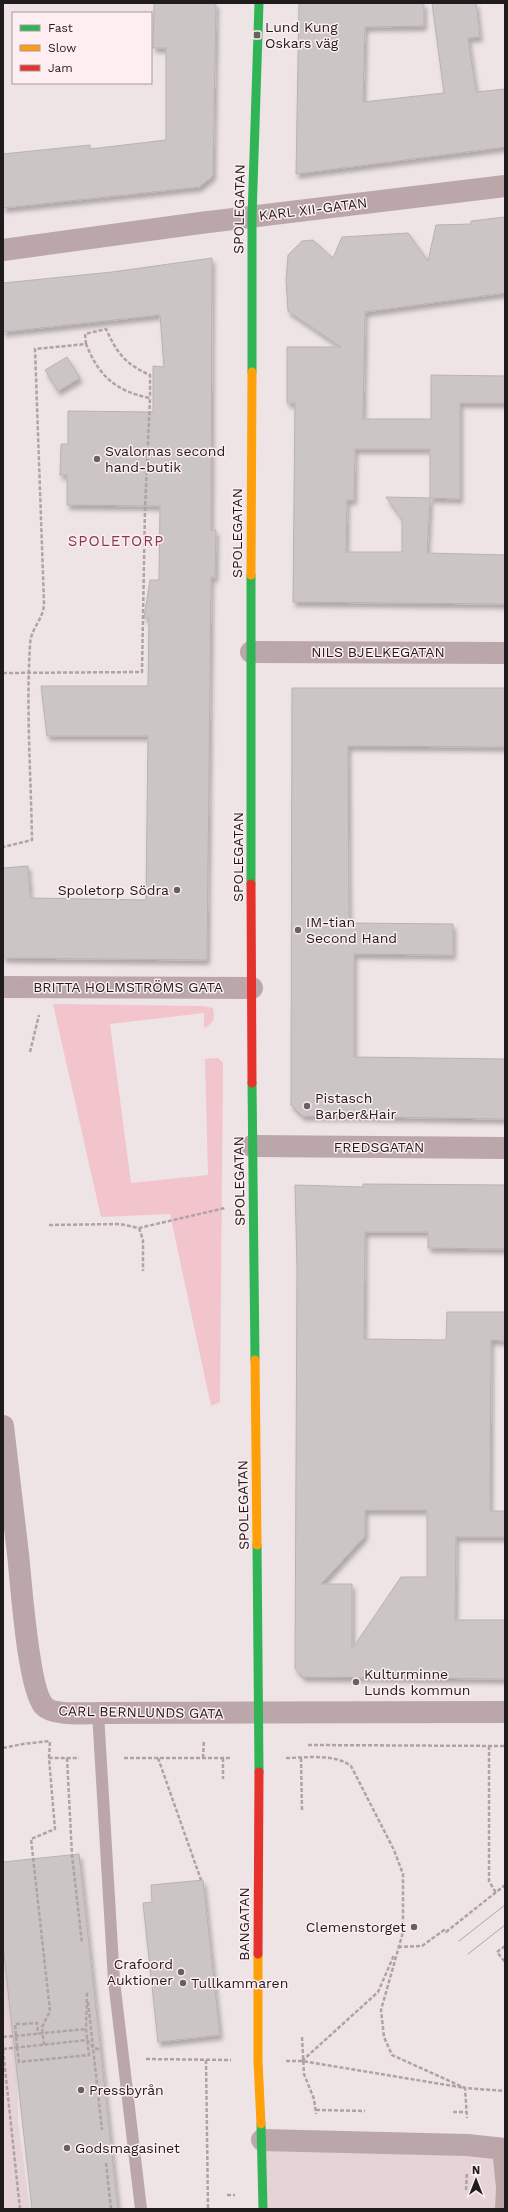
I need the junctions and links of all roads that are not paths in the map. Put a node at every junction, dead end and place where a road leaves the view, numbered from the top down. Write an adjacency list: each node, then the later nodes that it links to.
1 (258, 3): 3 (street, SPOLEGATAN)
2 (505, 186): 3 (street, KARL XII-GATAN)
3 (252, 217): 4 (street, KARL XII-GATAN); 5 (street, SPOLEGATAN)
4 (3, 250)
5 (251, 652): 6 (street, NILS BJELKEGATAN); 8 (street, SPOLEGATAN)
6 (505, 653)
7 (3, 987): 8 (street, BRITTA HOLMSTRÖMS GATA)
8 (252, 988): 9 (street, SPOLEGATAN)
9 (252, 1146): 10 (street, FREDSGATAN); 12 (street, SPOLEGATAN)
10 (505, 1148)
11 (3, 1426): 14 (street, CARL BERNLUNDS GATA)
12 (259, 1711): 13 (street); 14 (street, CARL BERNLUNDS GATA); 15 (street, BANGATAN)
13 (505, 1712)
14 (98, 1713): 17 (lane)
15 (262, 2140): 16 (street); 18 (street, BANGATAN)
16 (501, 2148): 19 (lane)
17 (141, 2209)
18 (263, 2209)
19 (501, 2209)

